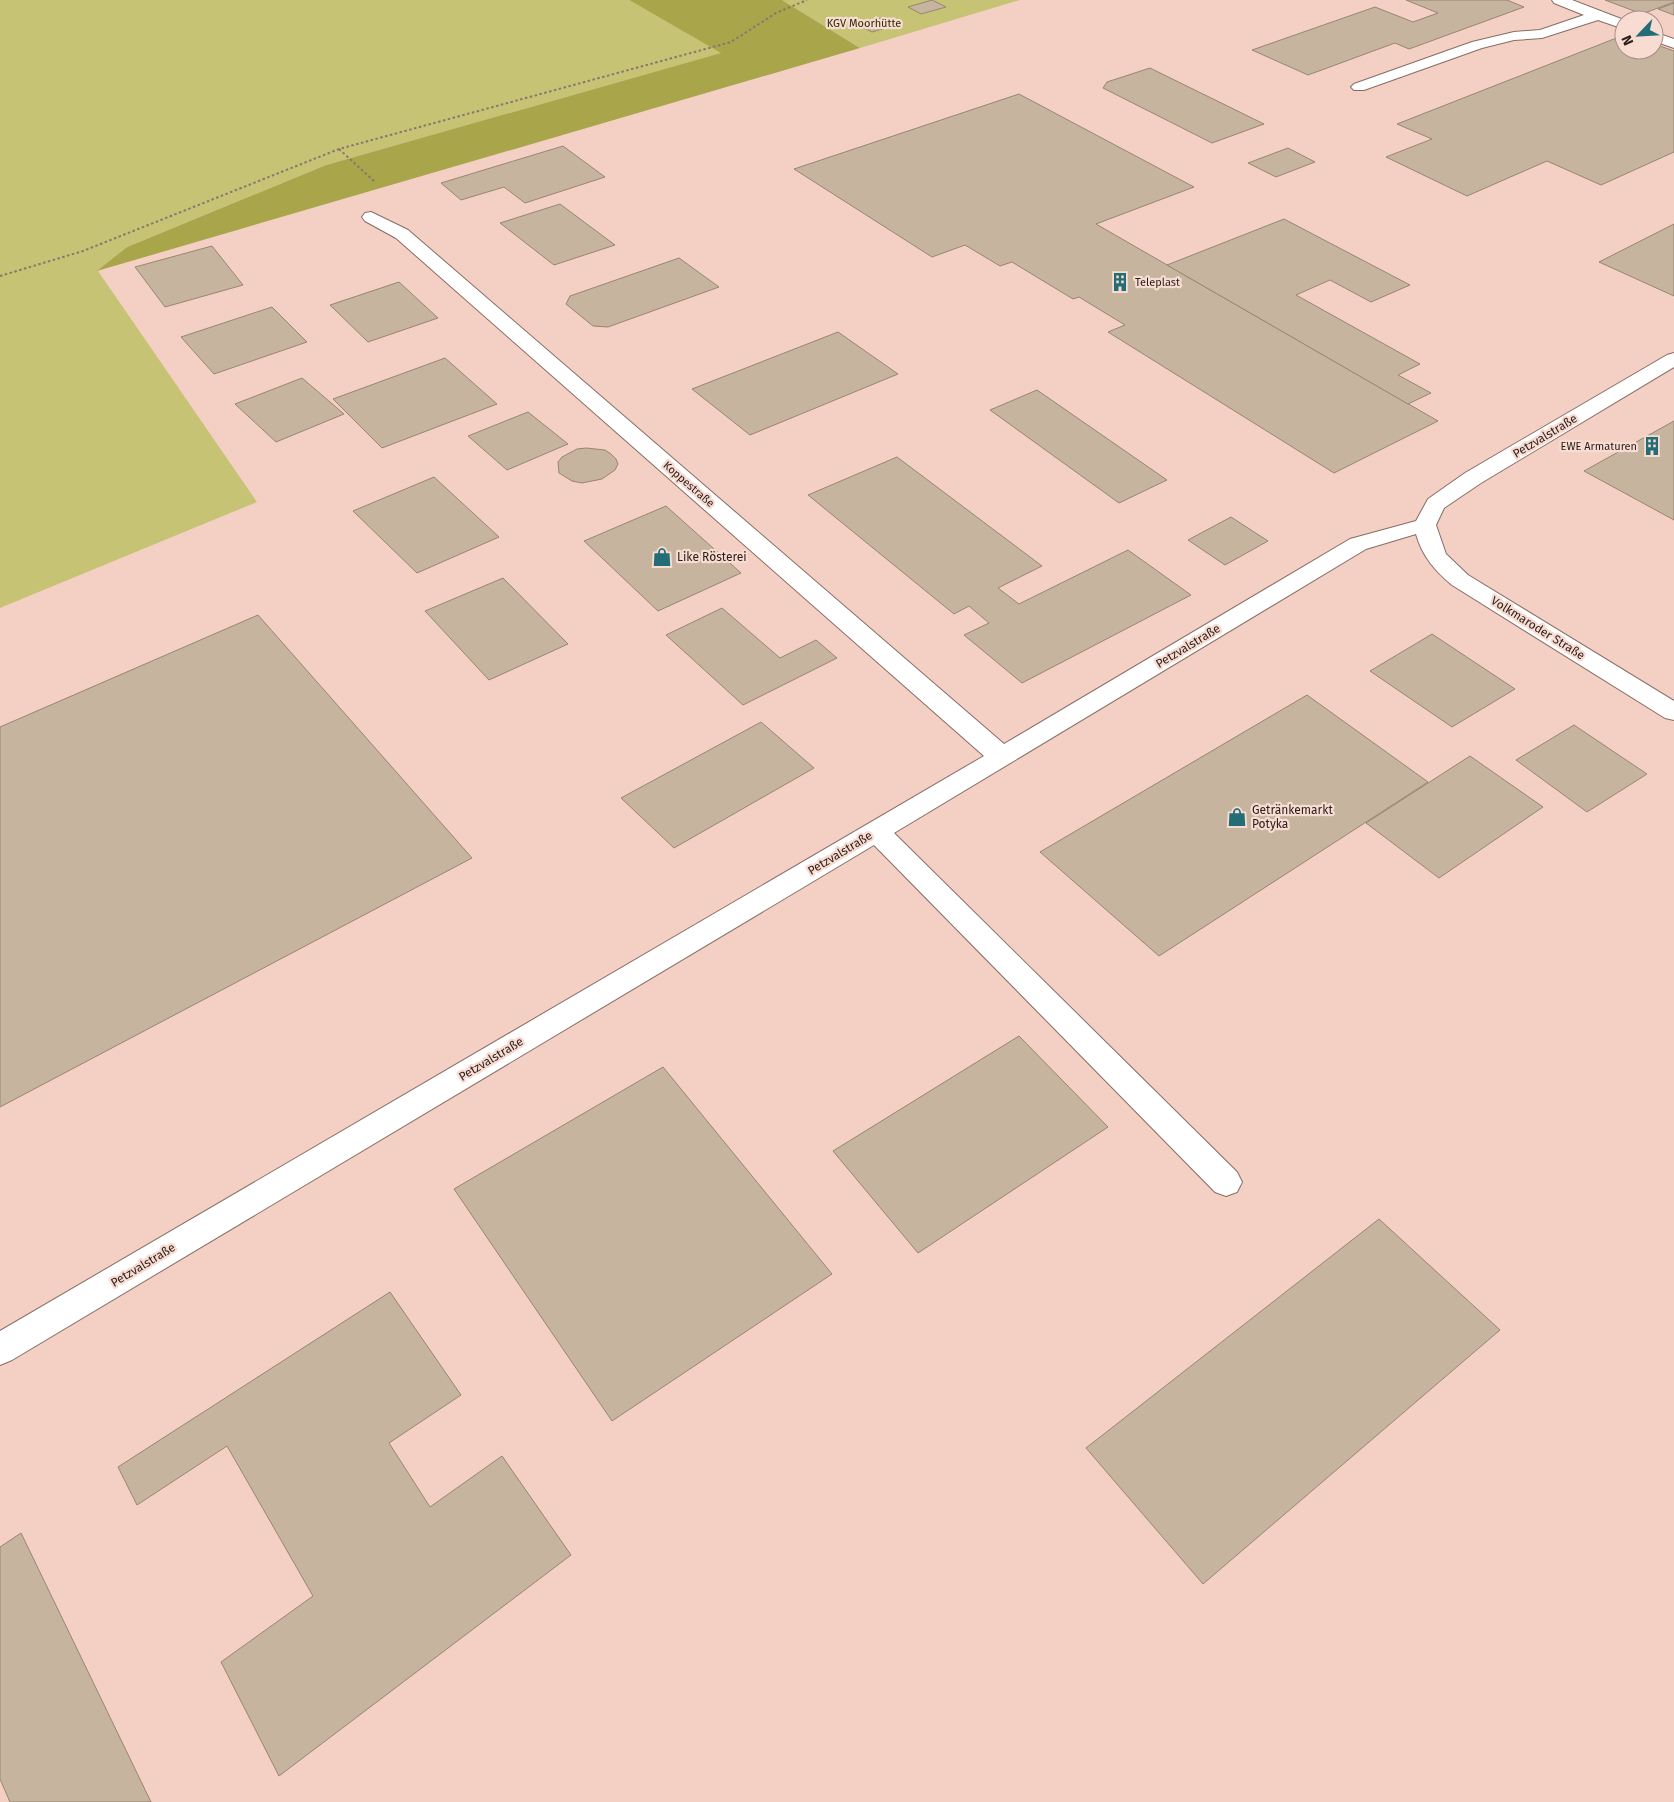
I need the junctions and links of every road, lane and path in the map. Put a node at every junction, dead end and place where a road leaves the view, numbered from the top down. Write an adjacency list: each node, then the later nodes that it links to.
1 (806, 0): 7 (path)
2 (1559, 0): 3 (street)
3 (1598, 15): 4 (street); 5 (street)
4 (1614, 21)
5 (1359, 87)
6 (371, 217): 11 (street, Koppestraße)
7 (0, 276)
8 (1674, 359): 9 (street, Petzvalstraße)
9 (1425, 525): 10 (street, Volkmaroder Straße); 11 (street, Petzvalstraße)
10 (1674, 712)
11 (1002, 757): 12 (street, Petzvalstraße)
12 (876, 831): 13 (street); 14 (street, Petzvalstraße)
13 (1226, 1182)
14 (0, 1349)

